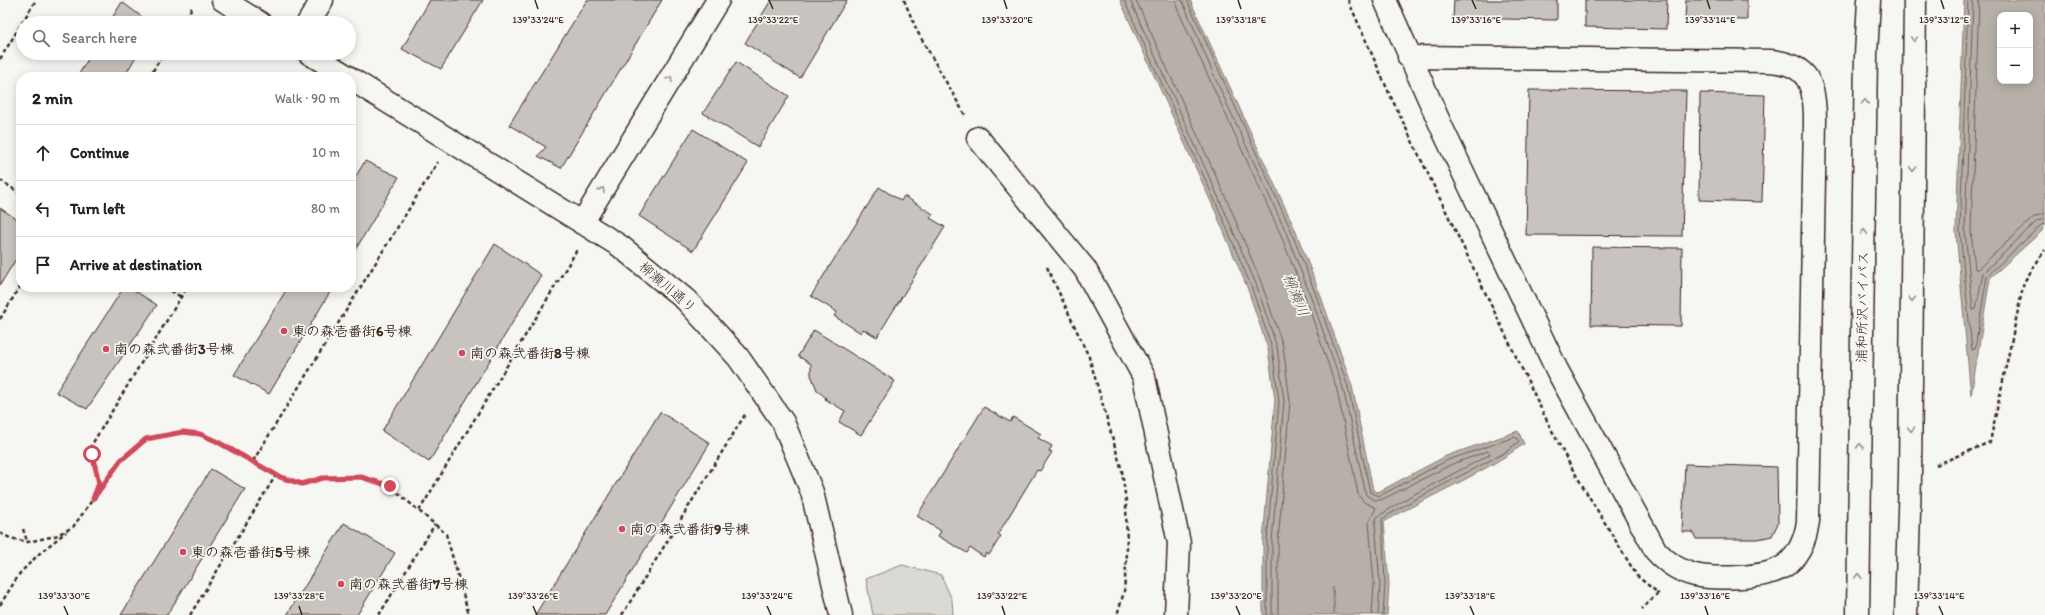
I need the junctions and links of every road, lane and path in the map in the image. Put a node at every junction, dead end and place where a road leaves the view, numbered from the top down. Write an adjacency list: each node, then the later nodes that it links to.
1 (36, 0): 11 (path)
2 (223, 0): 13 (main road)
3 (322, 0): 14 (main road)
4 (718, 0): 27 (main road, one-way to 4)
5 (904, 0): 23 (path)
6 (1348, 0): 48 (path)
7 (1385, 0): 16 (main road)
8 (1869, 0): 56 (main road, 浦和所沢バイパス, one-way to 8)
9 (1915, 0): 39 (main road, one-way to 39)
10 (192, 6): 12 (path)
11 (26, 16)
12 (186, 16)
13 (249, 16)
14 (312, 16)
15 (16, 32): 17 (path)
16 (1409, 57): 16 (main road)
17 (0, 58)
18 (160, 60): 20 (path)
19 (320, 60): 21 (main road)
20 (152, 72)
21 (340, 72)
22 (356, 82): 27 (main road, 柳瀬川通り)
23 (978, 138): 55 (main road)
24 (440, 158): 37 (path)
25 (0, 180): 26 (path)
26 (16, 191)
27 (582, 223): 53 (main road, 柳瀬川通り)
28 (579, 246): 41 (path)
29 (2045, 250): 39 (path)
30 (1044, 262): 54 (path)
31 (17, 292): 35 (path)
32 (173, 292): 34 (path)
33 (184, 292): 34 (path)
34 (181, 297): 40 (path)
35 (0, 319)
36 (749, 408): 52 (path)
37 (253, 461): 38 (path); 40 (path)
38 (276, 474): 41 (path); 49 (path)
39 (1910, 476): 57 (main road)
40 (93, 499): 43 (path)
41 (419, 511): 42 (path)
42 (435, 524): 50 (path); 51 (path)
43 (73, 527): 46 (path); 47 (path)
44 (23, 529): 46 (path)
45 (0, 533): 46 (path)
46 (28, 542)
47 (0, 605)
48 (1642, 609)
49 (190, 615)
50 (379, 615)
51 (469, 615)
52 (622, 615)
53 (841, 615)
54 (1117, 615)
55 (1176, 615)
56 (1858, 615)
57 (1906, 615)

